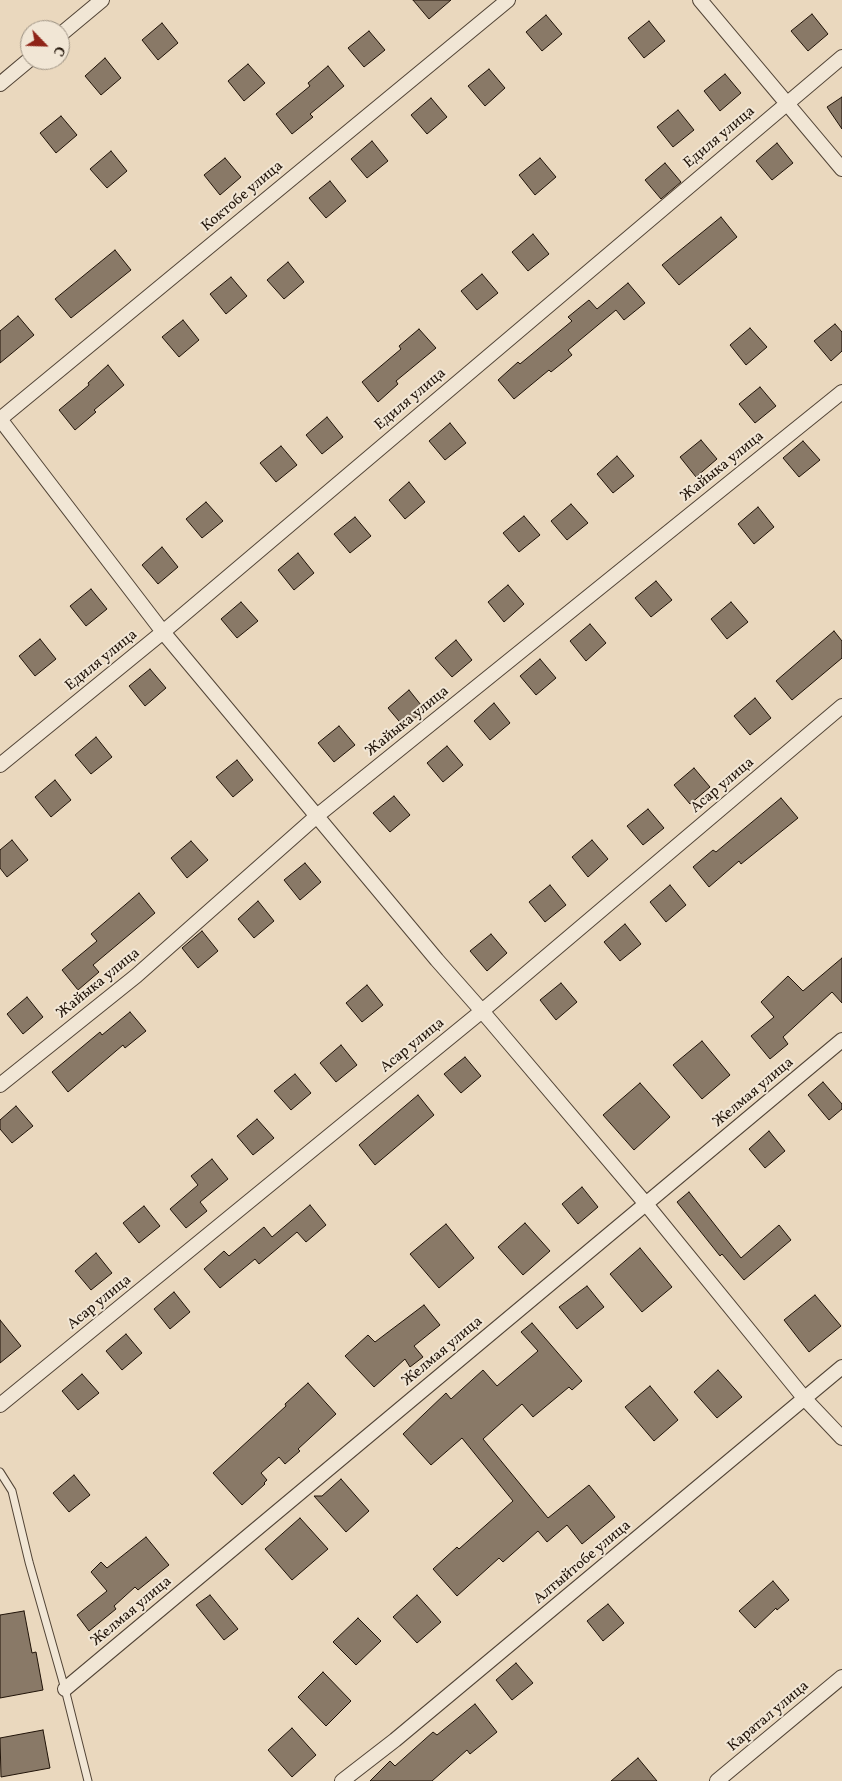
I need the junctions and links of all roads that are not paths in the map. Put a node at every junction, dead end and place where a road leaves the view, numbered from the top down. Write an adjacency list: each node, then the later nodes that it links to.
1 (102, 0): 4 (street)
2 (508, 0): 11 (street, Коктобе улица)
3 (700, 0): 8 (street)
4 (70, 27)
5 (842, 58): 8 (street, Едиля улица)
6 (20, 67): 7 (street)
7 (0, 84)
8 (787, 102): 9 (street); 12 (street, Едиля улица)
9 (842, 169)
10 (842, 392): 15 (street, Жайыка улица)
11 (0, 419): 12 (street)
12 (163, 632): 14 (street, Едиля улица); 15 (street)
13 (842, 706): 16 (street, Асар улица)
14 (0, 765)
15 (318, 815): 16 (street); 18 (street, Жайыка улица)
16 (482, 1010): 19 (street); 22 (street, Асар улица)
17 (842, 1040): 19 (street, Желмая улица)
18 (0, 1085)
19 (646, 1204): 21 (street); 26 (street, Желмая улица)
20 (842, 1367): 21 (street, Алтыйтобе улица)
21 (805, 1399): 23 (street); 28 (street, Алтыйтобе улица)
22 (0, 1405)
23 (842, 1438)
24 (0, 1472): 26 (lane)
25 (842, 1677): 29 (street, Каратал улица)
26 (66, 1689): 27 (lane)
27 (88, 1781)
28 (342, 1781)
29 (717, 1781)

